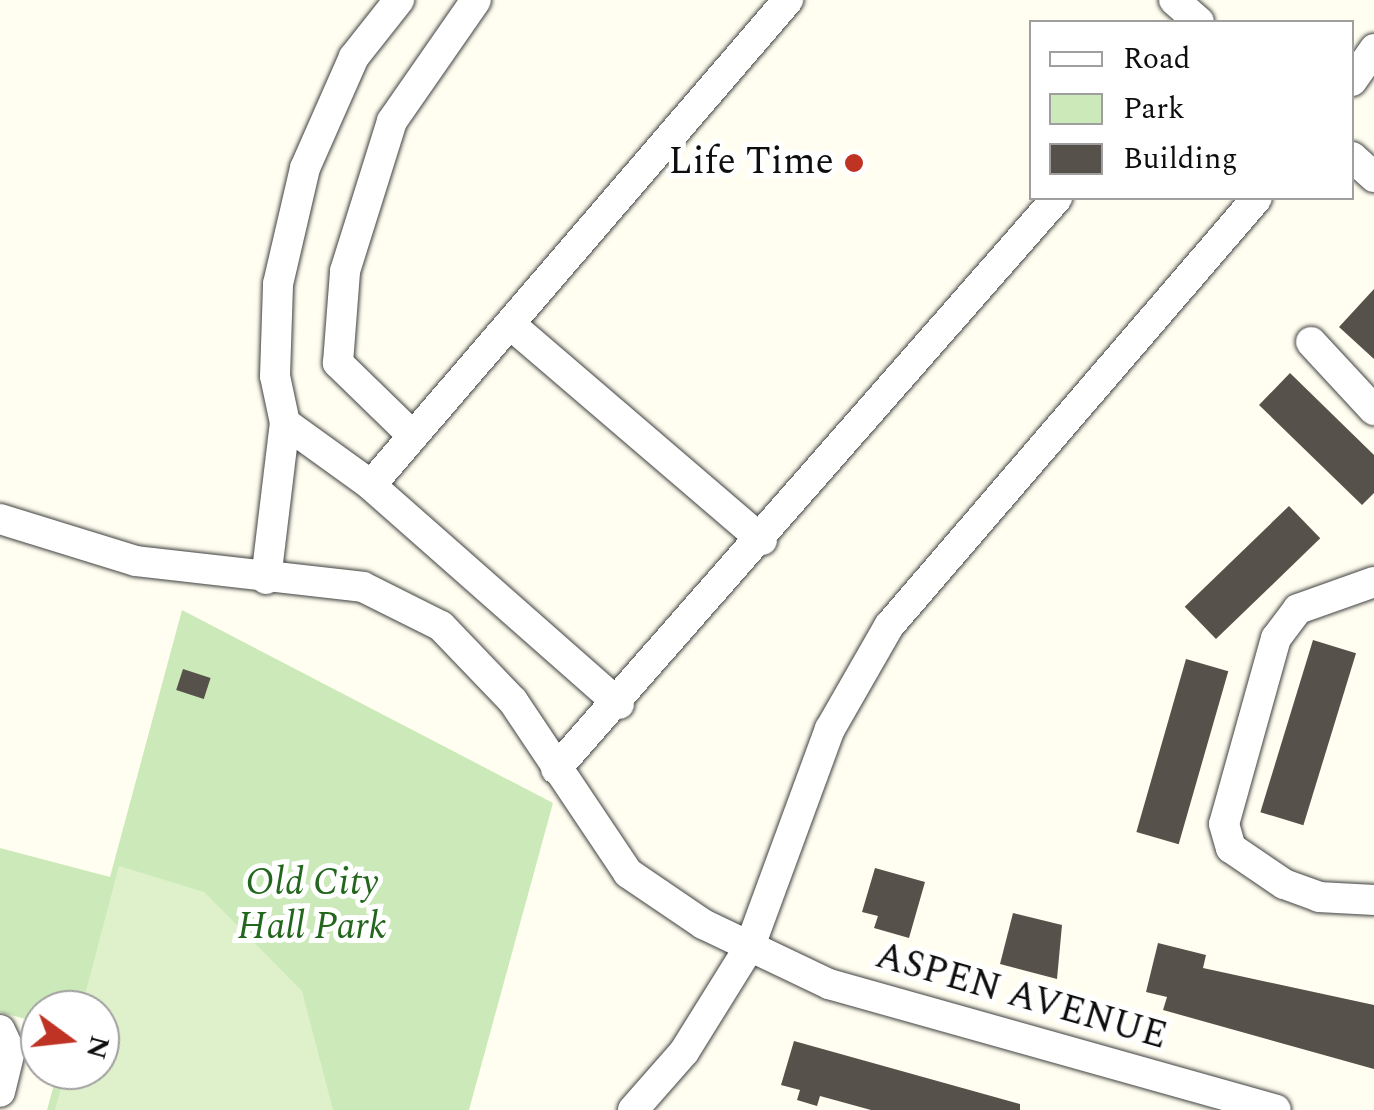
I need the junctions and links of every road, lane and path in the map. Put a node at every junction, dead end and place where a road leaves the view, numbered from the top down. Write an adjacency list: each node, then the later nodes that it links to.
1 (399, 0): 15 (street)
2 (788, 0): 12 (street)
3 (1174, 0): 5 (street)
4 (455, 6): 16 (street)
5 (1197, 20)
6 (1374, 49): 7 (street)
7 (1354, 78)
8 (1354, 159): 9 (street)
9 (1374, 176)
10 (1055, 200): 19 (street)
11 (1256, 200): 25 (street)
12 (510, 324): 16 (street); 19 (street)
13 (1311, 342): 14 (street)
14 (1374, 410)
15 (285, 423): 17 (street); 20 (street)
16 (413, 436): 17 (street)
17 (371, 485): 22 (street)
18 (0, 519): 20 (street, ASPEN AVENUE)
19 (762, 540): 22 (street)
20 (266, 579): 23 (street, ASPEN AVENUE)
21 (1374, 582): 24 (street)
22 (620, 704): 23 (street)
23 (556, 769): 25 (street, ASPEN AVENUE)
24 (1374, 900)
25 (750, 946): 28 (street); 29 (street, ASPEN AVENUE)
26 (0, 1030): 27 (street)
27 (0, 1092)
28 (633, 1110)
29 (1276, 1110)

